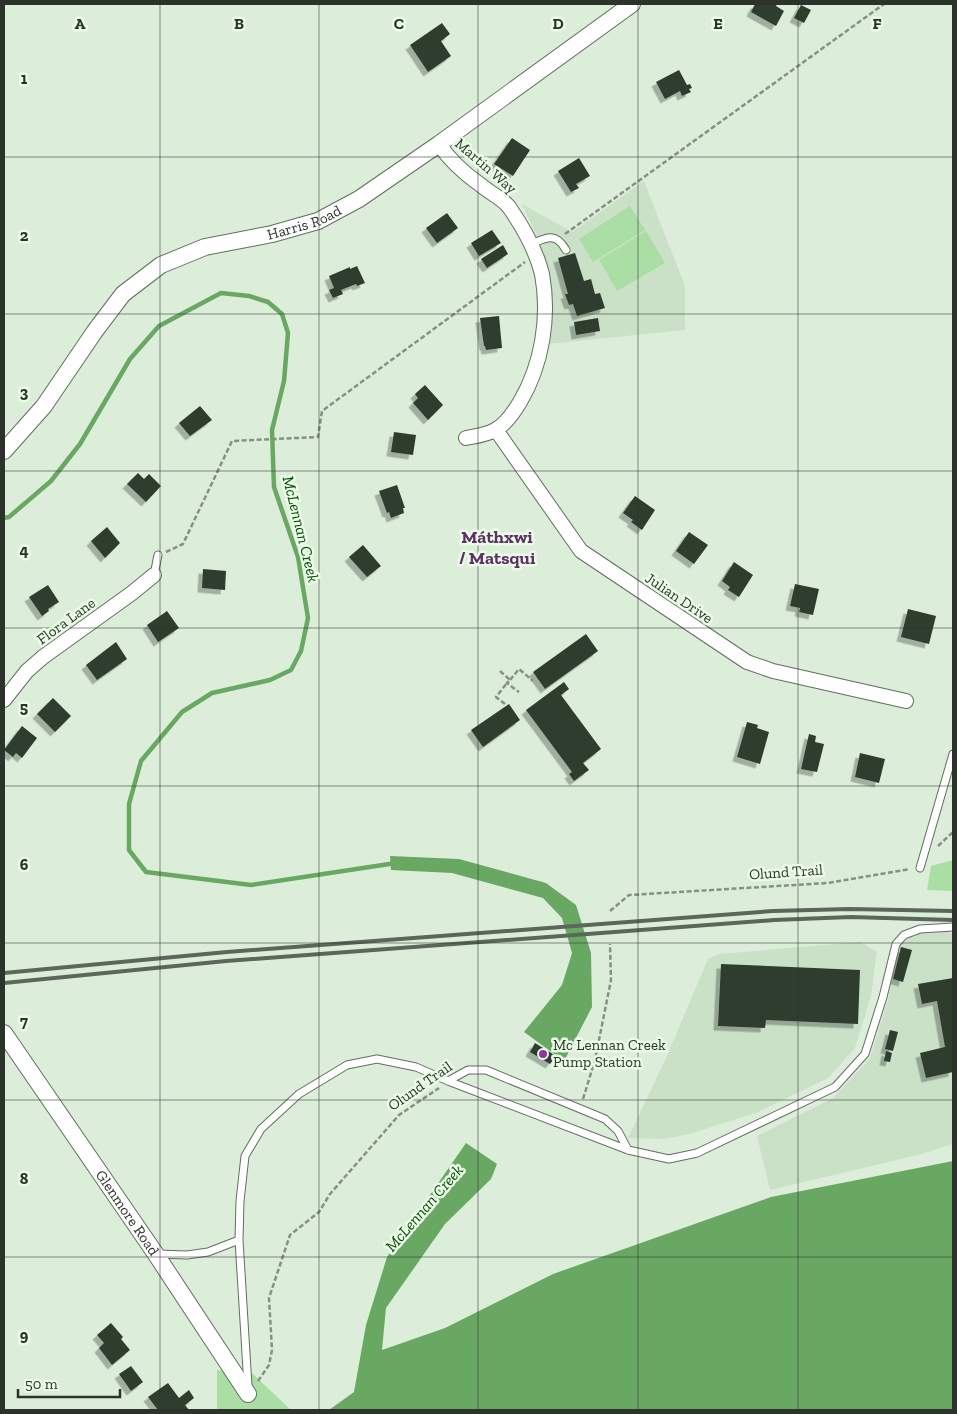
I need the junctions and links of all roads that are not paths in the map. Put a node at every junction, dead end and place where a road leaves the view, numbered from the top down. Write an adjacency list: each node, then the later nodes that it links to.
1 (632, 4): 2 (street, Harris Road)
2 (438, 144): 3 (street, Martin Way); 7 (street, Harris Road)
3 (533, 249): 4 (lane); 5 (street, Martin Way)
4 (566, 250)
5 (496, 430): 6 (street, Martin Way); 11 (street, Julian Drive)
6 (466, 438)
7 (4, 450)
8 (158, 555): 9 (lane)
9 (154, 575): 10 (street, Flora Lane)
10 (4, 700)
11 (906, 701)
12 (953, 754): 13 (lane)
13 (920, 868)
14 (953, 927): 17 (lane)
15 (4, 1033): 19 (street, Glenmore Road)
16 (448, 1081): 17 (lane); 17 (lane, Olund Trail); 18 (lane)
17 (628, 1150)
18 (239, 1240): 19 (lane); 20 (lane)
19 (155, 1254): 20 (street, Glenmore Road)
20 (248, 1394)

